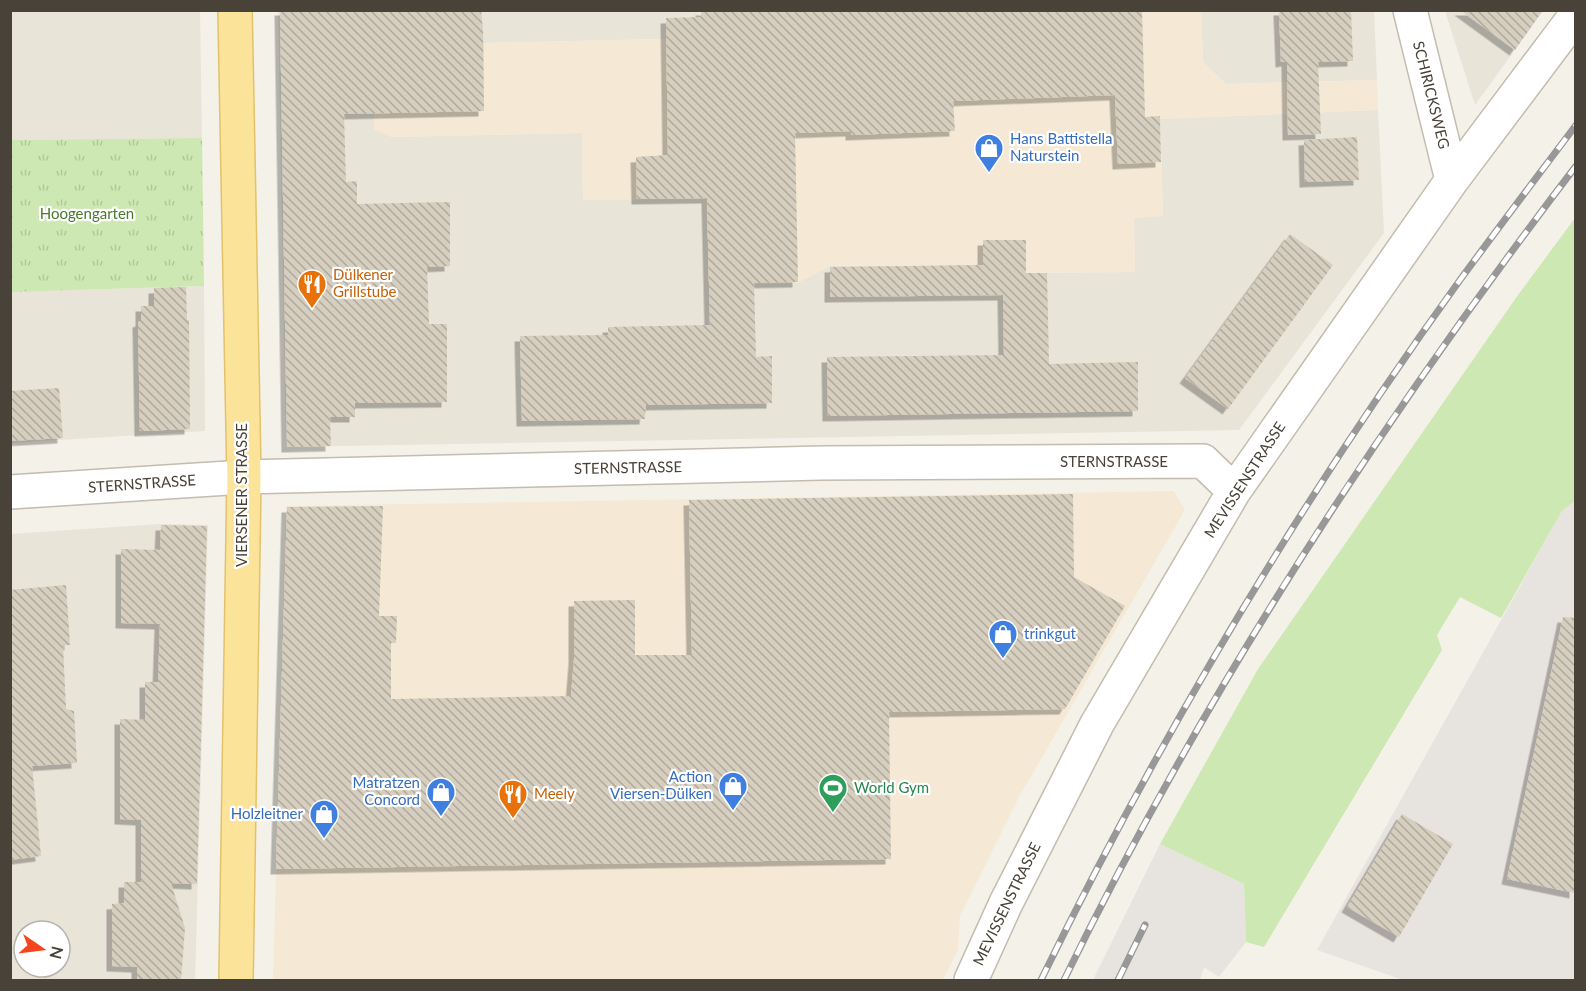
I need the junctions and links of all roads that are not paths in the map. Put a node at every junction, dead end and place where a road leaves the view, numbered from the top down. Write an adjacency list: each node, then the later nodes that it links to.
1 (235, 10): 5 (main road, VIERSENER STRASSE)
2 (1410, 10): 4 (street, SCHIRICKSWEG)
3 (1575, 15): 4 (street, MEVISSENSTRASSE)
4 (1452, 180): 6 (street, MEVISSENSTRASSE)
5 (244, 477): 6 (street, STERNSTRASSE); 7 (street, STERNSTRASSE); 8 (main road, VIERSENER STRASSE)
6 (1234, 491): 9 (street, MEVISSENSTRASSE)
7 (10, 492)
8 (236, 981)
9 (971, 981)

